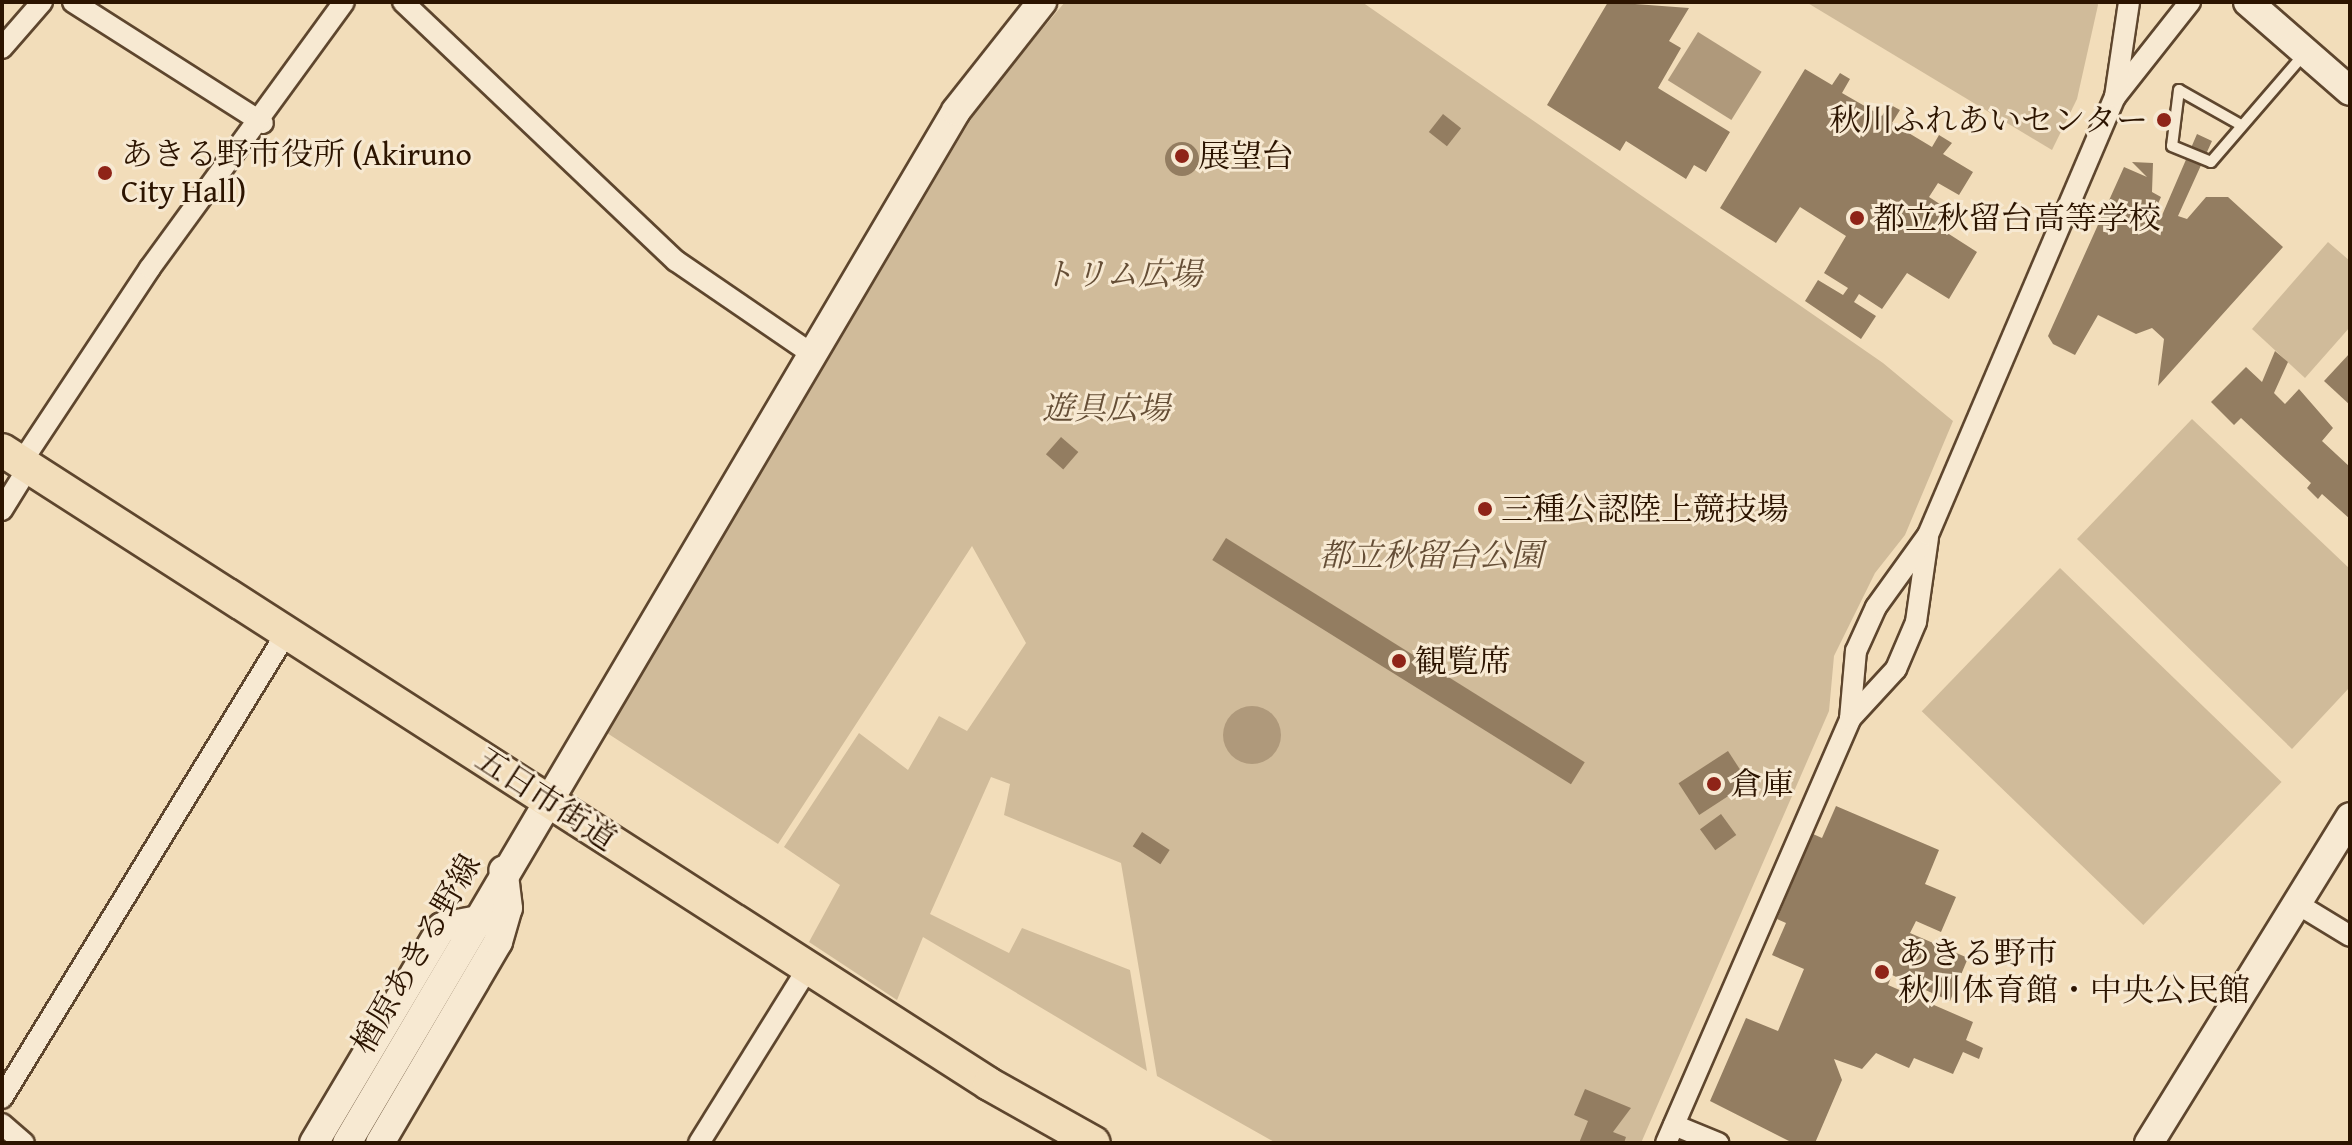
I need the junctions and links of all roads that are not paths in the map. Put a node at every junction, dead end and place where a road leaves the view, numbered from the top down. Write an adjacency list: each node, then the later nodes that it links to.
1 (42, 2): 9 (street)
2 (73, 2): 13 (street)
3 (344, 2): 13 (street)
4 (403, 2): 15 (street)
5 (1042, 2): 15 (street, 楢原あきる野線)
6 (2129, 2): 12 (street)
7 (2190, 2): 12 (street)
8 (2248, 2): 10 (street)
9 (2, 48)
10 (2306, 52): 11 (street); 14 (lane)
11 (2350, 91)
12 (2115, 97): 18 (street)
13 (263, 123): 16 (street)
14 (2241, 125): 14 (lane)
15 (812, 354): 25 (street, 楢原あきる野線)
16 (17, 460): 17 (street); 21 (main road, 五日市街道)
17 (2, 510)
18 (1928, 535): 19 (street); 20 (street)
19 (1883, 596): 20 (street); 22 (street)
20 (1919, 609): 23 (street)
21 (287, 632): 25 (main road, 五日市街道); 32 (street)
22 (1855, 662): 23 (street); 24 (street)
23 (1888, 678): 24 (street)
24 (1850, 719): 34 (street)
25 (547, 800): 27 (street, 楢原あきる野線); 31 (main road, 五日市街道)
26 (2350, 817): 28 (street)
27 (503, 870): 29 (street, 楢原あきる野線); 39 (street)
28 (2296, 903): 30 (street); 42 (street)
29 (474, 921): 37 (street); 38 (street, 楢原あきる野線)
30 (2350, 936)
31 (808, 968): 35 (main road, 五日市街道); 40 (street)
32 (2, 1098)
33 (2, 1124): 36 (street)
34 (1670, 1134): 41 (street)
35 (1075, 1139)
36 (24, 1143)
37 (314, 1143)
38 (347, 1143)
39 (380, 1143)
40 (699, 1143)
41 (1718, 1143)
42 (2149, 1143)

